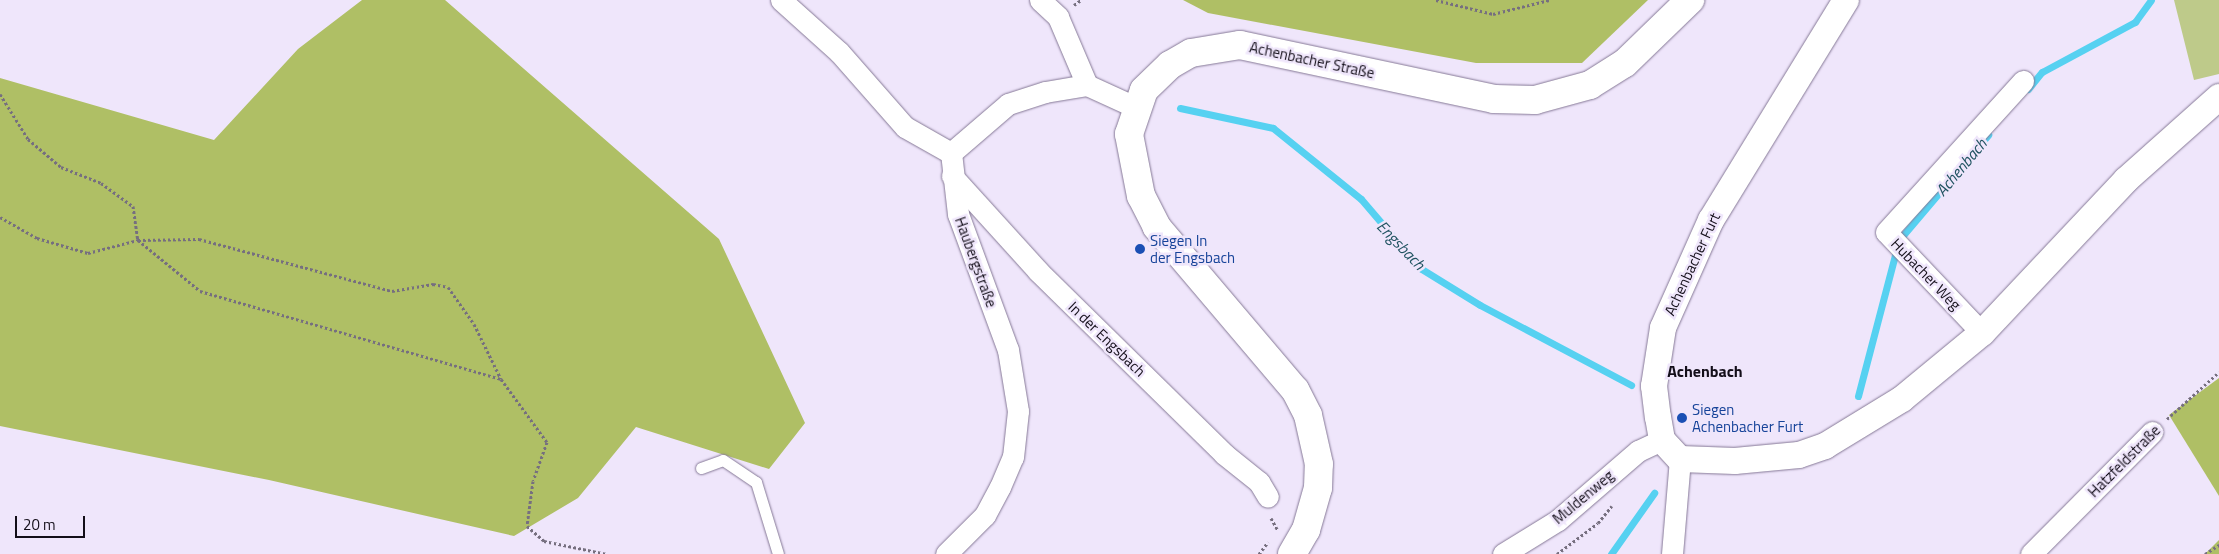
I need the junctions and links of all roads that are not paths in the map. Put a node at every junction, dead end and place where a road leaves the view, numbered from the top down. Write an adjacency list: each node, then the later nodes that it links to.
1 (781, 0): 9 (street)
2 (1040, 0): 6 (street)
3 (1690, 0): 8 (main road, Achenbacher Straße)
4 (1846, 0): 13 (street, Achenbacher Furt)
5 (2023, 81): 11 (street, Hubacher Weg)
6 (1086, 86): 8 (street); 9 (street)
7 (2219, 97): 11 (street)
8 (1135, 107): 19 (main road, Achenbacher Straße)
9 (951, 153): 10 (street, Haubergstraße)
10 (951, 176): 16 (street, In der Engsbach); 18 (street, Haubergstraße)
11 (1982, 333): 14 (street)
12 (2152, 432): 22 (street, Hatzfeldstraße)
13 (1662, 440): 14 (street); 20 (street, Muldenweg)
14 (1680, 459): 21 (street)
15 (701, 468): 17 (lane)
16 (1268, 497)
17 (778, 554)
18 (946, 554)
19 (1292, 554)
20 (1503, 554)
21 (1672, 554)
22 (2031, 554)

